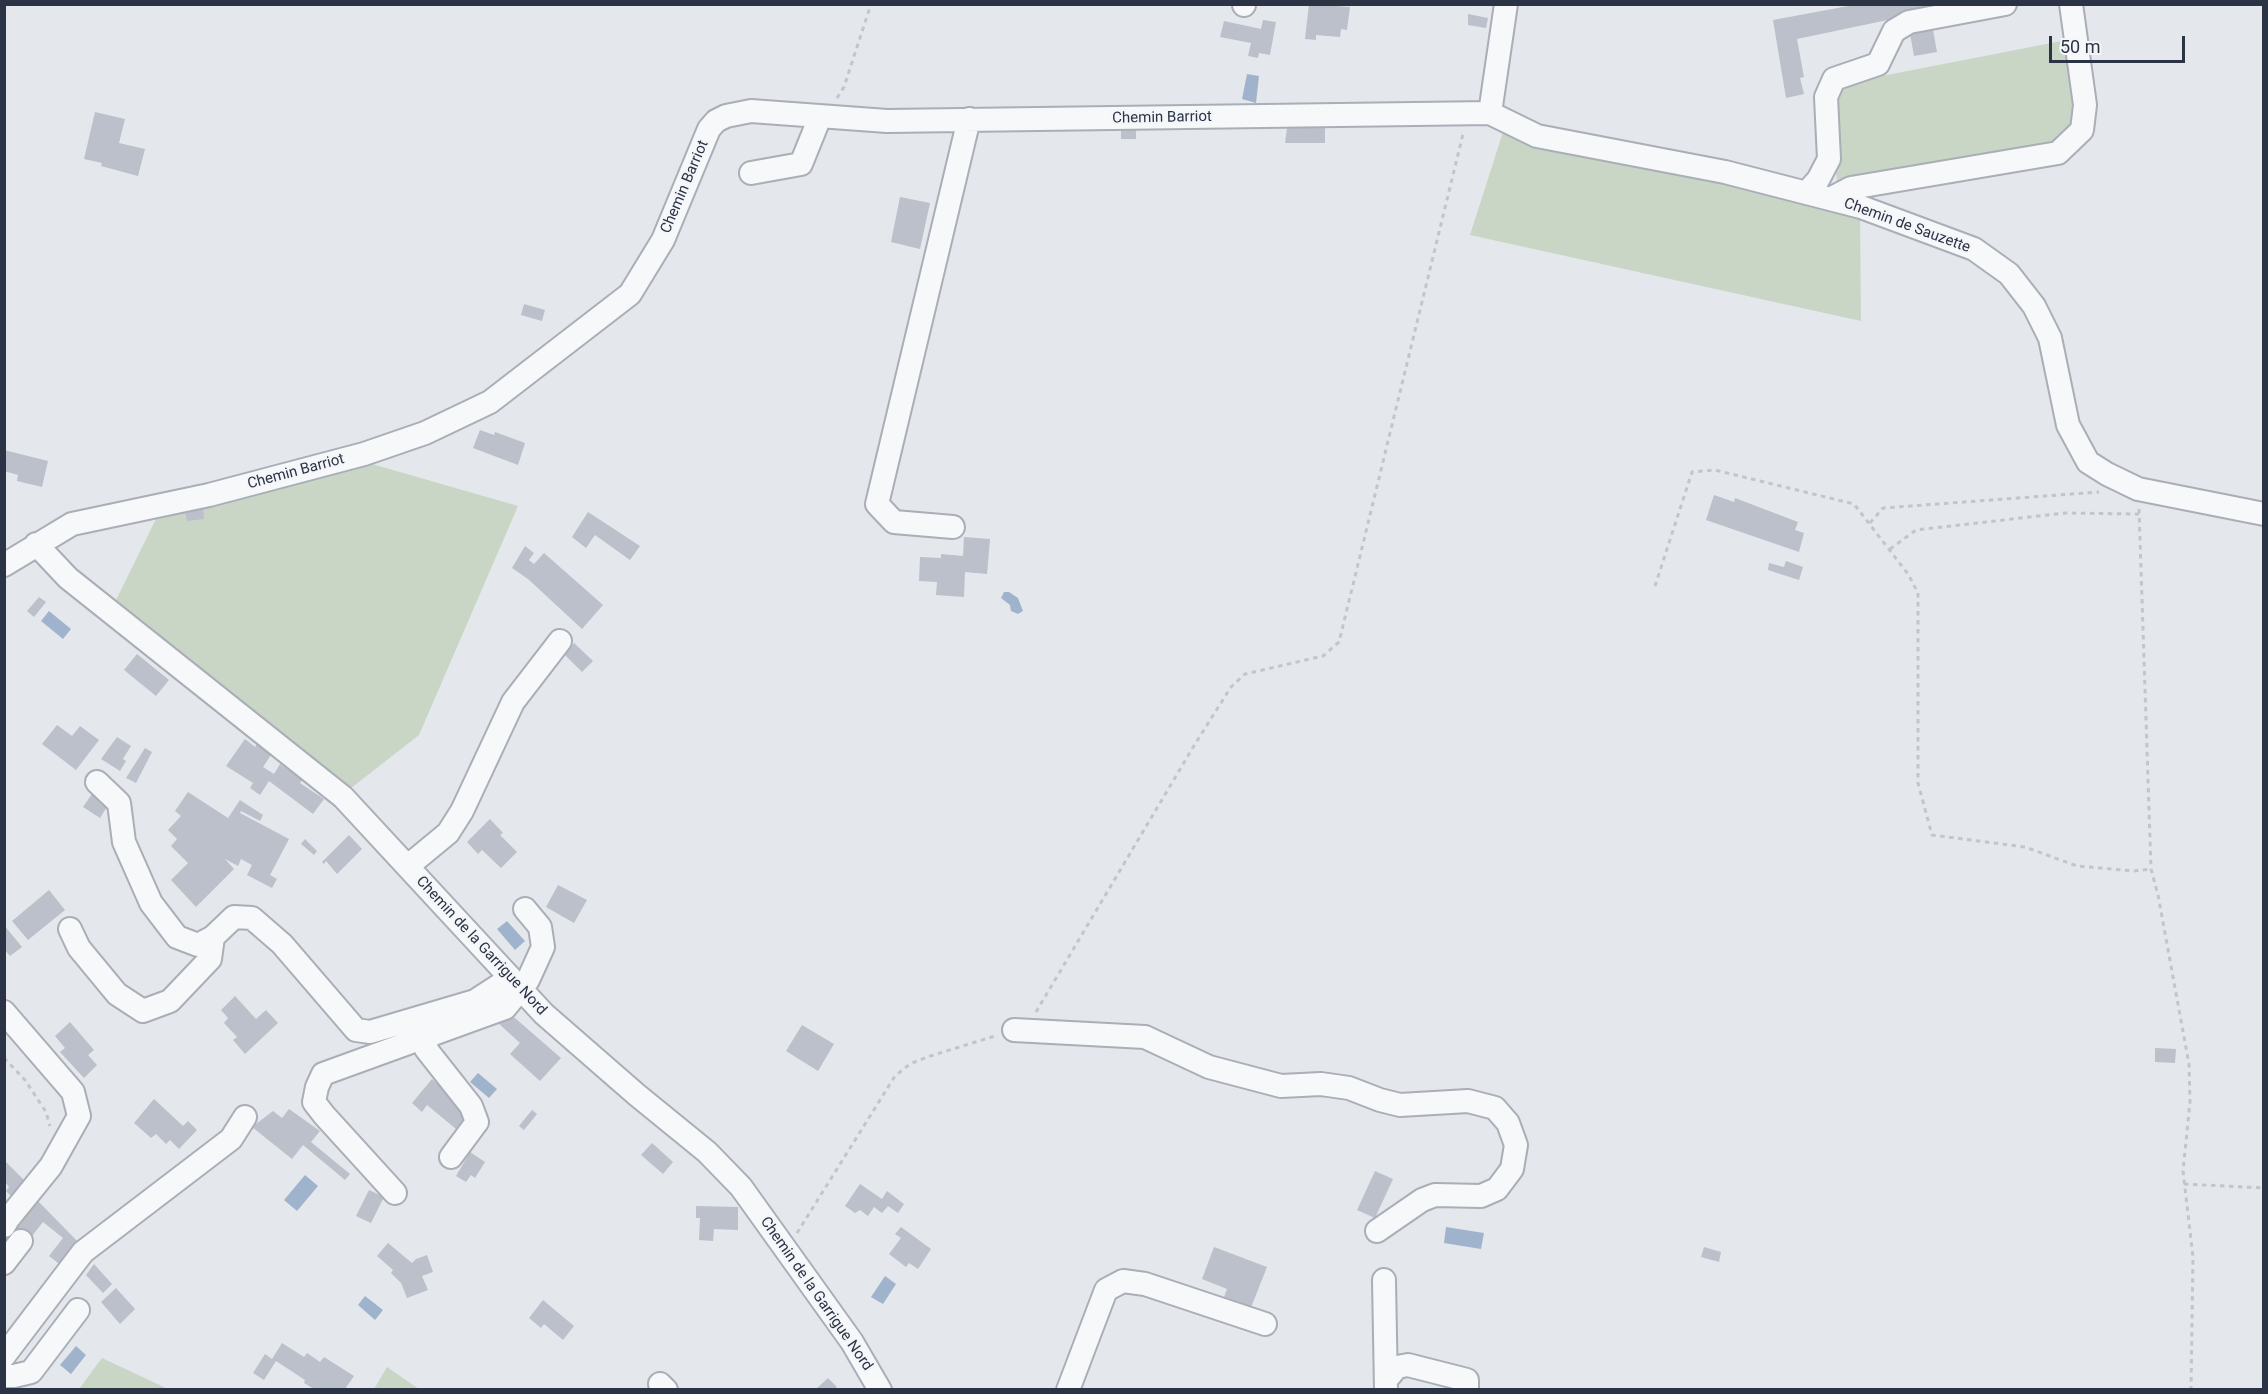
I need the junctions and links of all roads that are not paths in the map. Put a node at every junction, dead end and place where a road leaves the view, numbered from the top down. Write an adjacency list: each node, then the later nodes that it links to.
1 (1506, 4): 4 (street)
2 (2005, 4): 8 (street)
3 (2071, 4): 9 (street)
4 (1479, 113): 6 (street, Chemin Barriot); 8 (street, Chemin de Sauzette)
5 (820, 117): 6 (street, Chemin Barriot); 7 (street); 12 (street, Chemin Barriot)
6 (969, 119): 11 (street)
7 (751, 173)
8 (1806, 193): 9 (street, Chemin de Sauzette)
9 (1830, 199): 10 (street, Chemin de Sauzette)
10 (2264, 514)
11 (953, 527)
12 (36, 544): 13 (street, Chemin Barriot); 16 (street, Chemin de la Garrigue Nord)
13 (4, 565)
14 (560, 641): 16 (street)
15 (97, 782): 19 (street)
16 (408, 866): 20 (street, Chemin de la Garrigue Nord)
17 (525, 909): 20 (street)
18 (70, 929): 19 (street)
19 (213, 937): 20 (street)
20 (515, 985): 23 (street); 36 (street, Chemin de la Garrigue Nord)
21 (4, 1012): 28 (street)
22 (1014, 1030): 27 (street)
23 (427, 1036): 25 (street); 26 (street)
24 (244, 1117): 33 (street)
25 (451, 1157)
26 (395, 1193)
27 (1377, 1231)
28 (13, 1234): 29 (street)
29 (4, 1263)
30 (1384, 1280): 35 (street)
31 (78, 1310): 34 (street)
32 (1266, 1324): 37 (street)
33 (4, 1356)
34 (4, 1377)
35 (1386, 1385): 38 (street)
36 (880, 1389)
37 (1068, 1389)
38 (1467, 1389)

